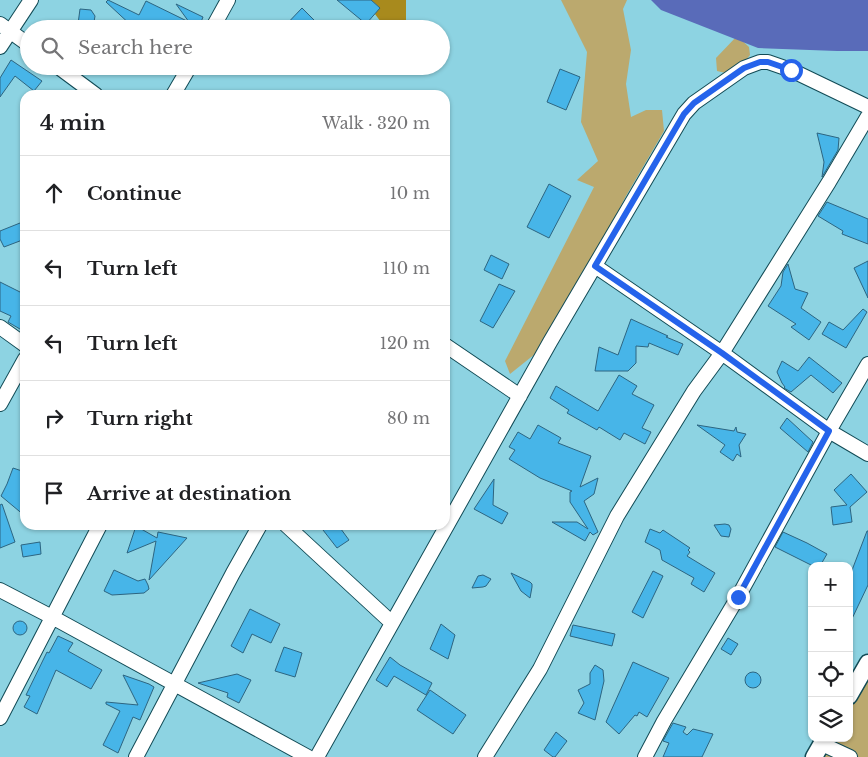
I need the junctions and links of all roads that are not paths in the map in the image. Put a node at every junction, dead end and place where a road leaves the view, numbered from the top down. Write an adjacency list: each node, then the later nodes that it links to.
1 (31, 0): 4 (street)
2 (228, 0): 3 (street)
3 (217, 20)
4 (5, 28): 5 (street); 6 (street)
5 (20, 39)
6 (0, 47)
7 (69, 75): 9 (street)
8 (185, 75): 10 (street)
9 (89, 90)
10 (176, 90)
11 (868, 108): 13 (street)
12 (868, 116): 17 (street)
13 (595, 266): 17 (street); 20 (street)
14 (0, 327): 15 (street)
15 (20, 341)
16 (450, 348): 20 (street)
17 (722, 353): 22 (street); 40 (street)
18 (868, 364): 22 (street)
19 (20, 368): 21 (street)
20 (520, 396): 24 (street)
21 (0, 404)
22 (829, 431): 23 (street); 41 (street)
23 (868, 454)
24 (450, 520)
25 (97, 530): 30 (street)
26 (257, 530): 33 (street)
27 (291, 530): 31 (street)
28 (444, 530): 31 (street)
29 (0, 590): 30 (street)
30 (52, 617): 33 (street); 35 (street)
31 (392, 623): 39 (street)
32 (868, 664): 34 (street)
33 (175, 683): 37 (street); 38 (street)
34 (853, 689)
35 (0, 718)
36 (821, 746): 42 (street)
37 (136, 757)
38 (308, 757)
39 (317, 757)
40 (485, 757)
41 (645, 757)
42 (850, 757)

